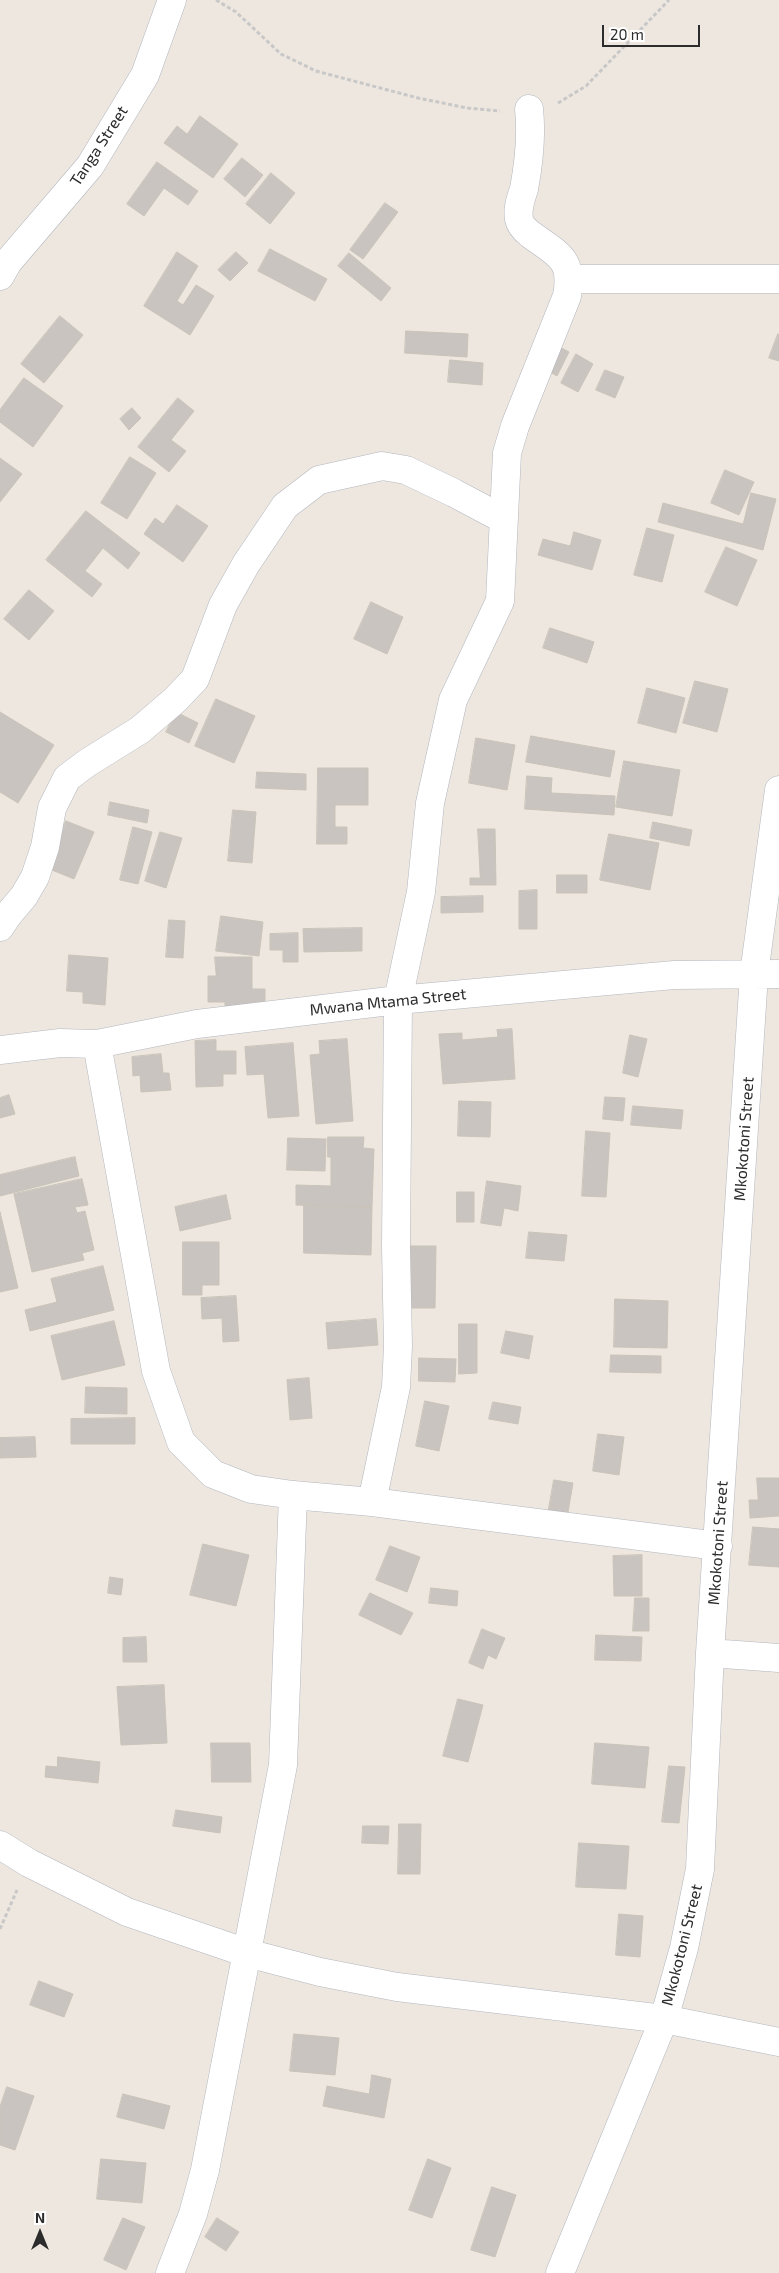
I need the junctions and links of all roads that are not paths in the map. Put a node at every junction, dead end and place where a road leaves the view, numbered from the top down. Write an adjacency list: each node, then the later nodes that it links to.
1 (172, 0): 3 (street, Tanga Street)
2 (529, 109): 4 (street)
3 (0, 276)
4 (570, 279): 5 (street); 6 (street)
5 (779, 279)
6 (504, 519): 8 (street); 10 (street)
7 (779, 790): 9 (street, Mkokotoni Street)
8 (0, 927)
9 (767, 974): 10 (street, Mwana Mtama Street); 15 (street, Mkokotoni Street)
10 (398, 1000): 11 (street, Mwana Mtama Street); 14 (street)
11 (97, 1044): 12 (street, Mwana Mtama Street); 13 (street)
12 (3, 1047)
13 (292, 1495): 14 (street); 19 (street)
14 (372, 1502): 15 (street)
15 (718, 1546): 16 (street, Mkokotoni Street)
16 (710, 1652): 17 (street); 20 (street, Mkokotoni Street)
17 (779, 1658)
18 (0, 1845): 19 (street)
19 (247, 1953): 20 (street); 22 (street)
20 (664, 2019): 21 (street); 23 (street, Mkokotoni Street)
21 (779, 2042)
22 (170, 2273)
23 (560, 2273)

